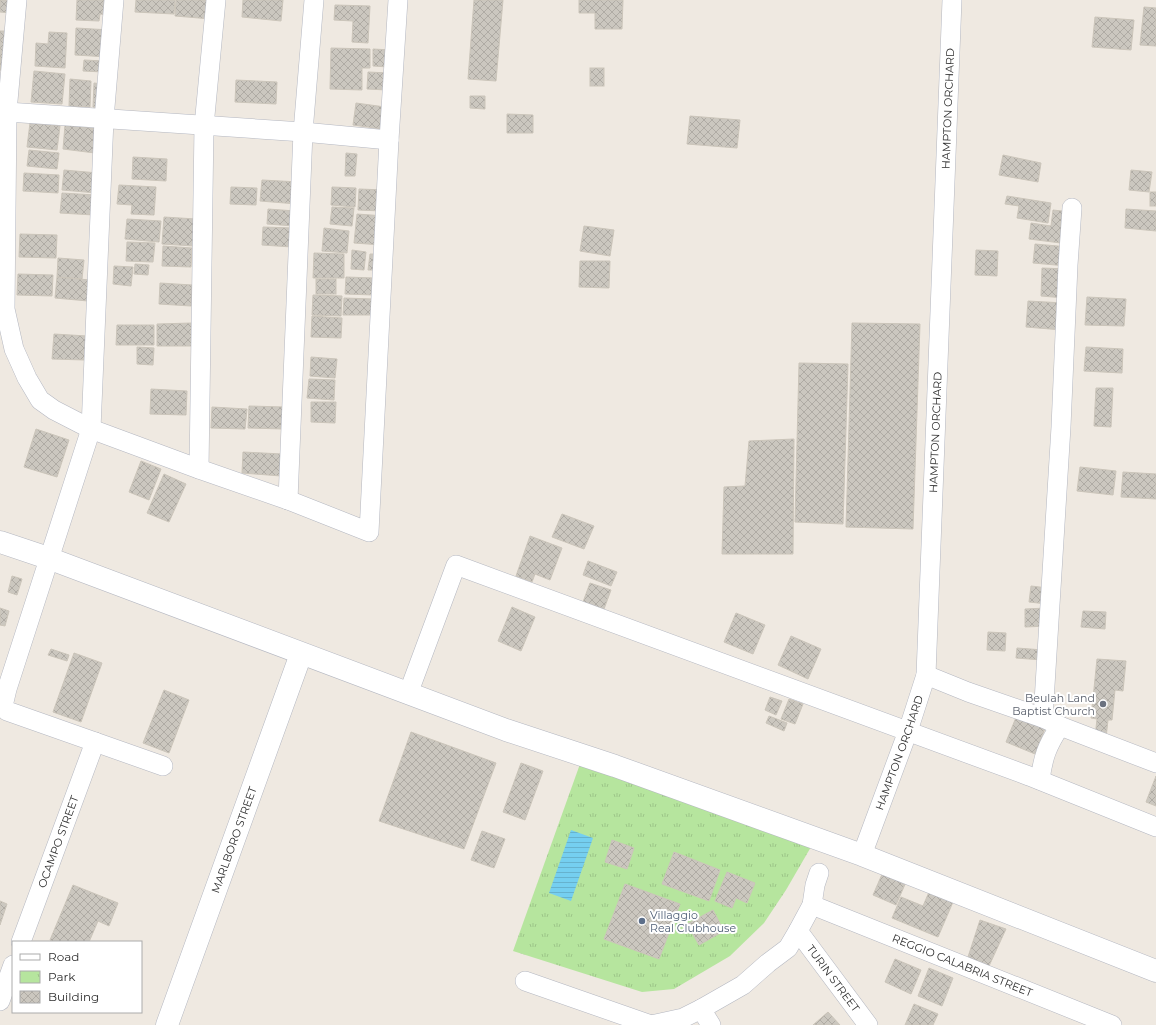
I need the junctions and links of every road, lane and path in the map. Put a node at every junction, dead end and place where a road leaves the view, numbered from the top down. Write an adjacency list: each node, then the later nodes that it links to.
1 (17, 0): 7 (street)
2 (114, 0): 8 (street)
3 (216, 0): 9 (street)
4 (314, 0): 10 (street)
5 (398, 0): 11 (street)
6 (952, 0): 20 (street, HAMPTON ORCHARD)
7 (7, 112): 8 (street); 13 (street)
8 (104, 119): 9 (street); 14 (street)
9 (204, 126): 10 (street); 15 (street)
10 (303, 132): 11 (street); 16 (street)
11 (389, 140): 16 (street)
12 (1072, 208): 22 (street)
13 (2, 309): 14 (street)
14 (91, 429): 15 (street); 18 (street)
15 (199, 469): 16 (street)
16 (288, 500)
17 (0, 542): 18 (street)
18 (48, 558): 19 (street); 24 (street)
19 (301, 654): 21 (street); 39 (street, MARLBORO STREET)
20 (926, 675): 22 (street); 23 (street, HAMPTON ORCHARD)
21 (408, 694): 23 (street); 29 (street)
22 (1051, 722): 25 (street); 27 (street)
23 (908, 731): 27 (street); 29 (street, HAMPTON ORCHARD)
24 (95, 742): 26 (street); 33 (street, OCAMPO STREET)
25 (1156, 763)
26 (163, 766)
27 (1040, 780): 28 (street)
28 (1156, 827)
29 (862, 854): 35 (street)
30 (819, 873): 31 (street)
31 (812, 905): 32 (street); 43 (street, REGGIO CALABRIA STREET)
32 (798, 931): 38 (street); 42 (street, TURIN STREET)
33 (21, 941)
34 (12, 968): 37 (street)
35 (1156, 971)
36 (525, 981): 40 (street)
37 (0, 1001)
38 (700, 1009): 40 (street); 41 (street)
39 (167, 1025)
40 (651, 1025)
41 (711, 1025)
42 (868, 1025)
43 (1112, 1025)

